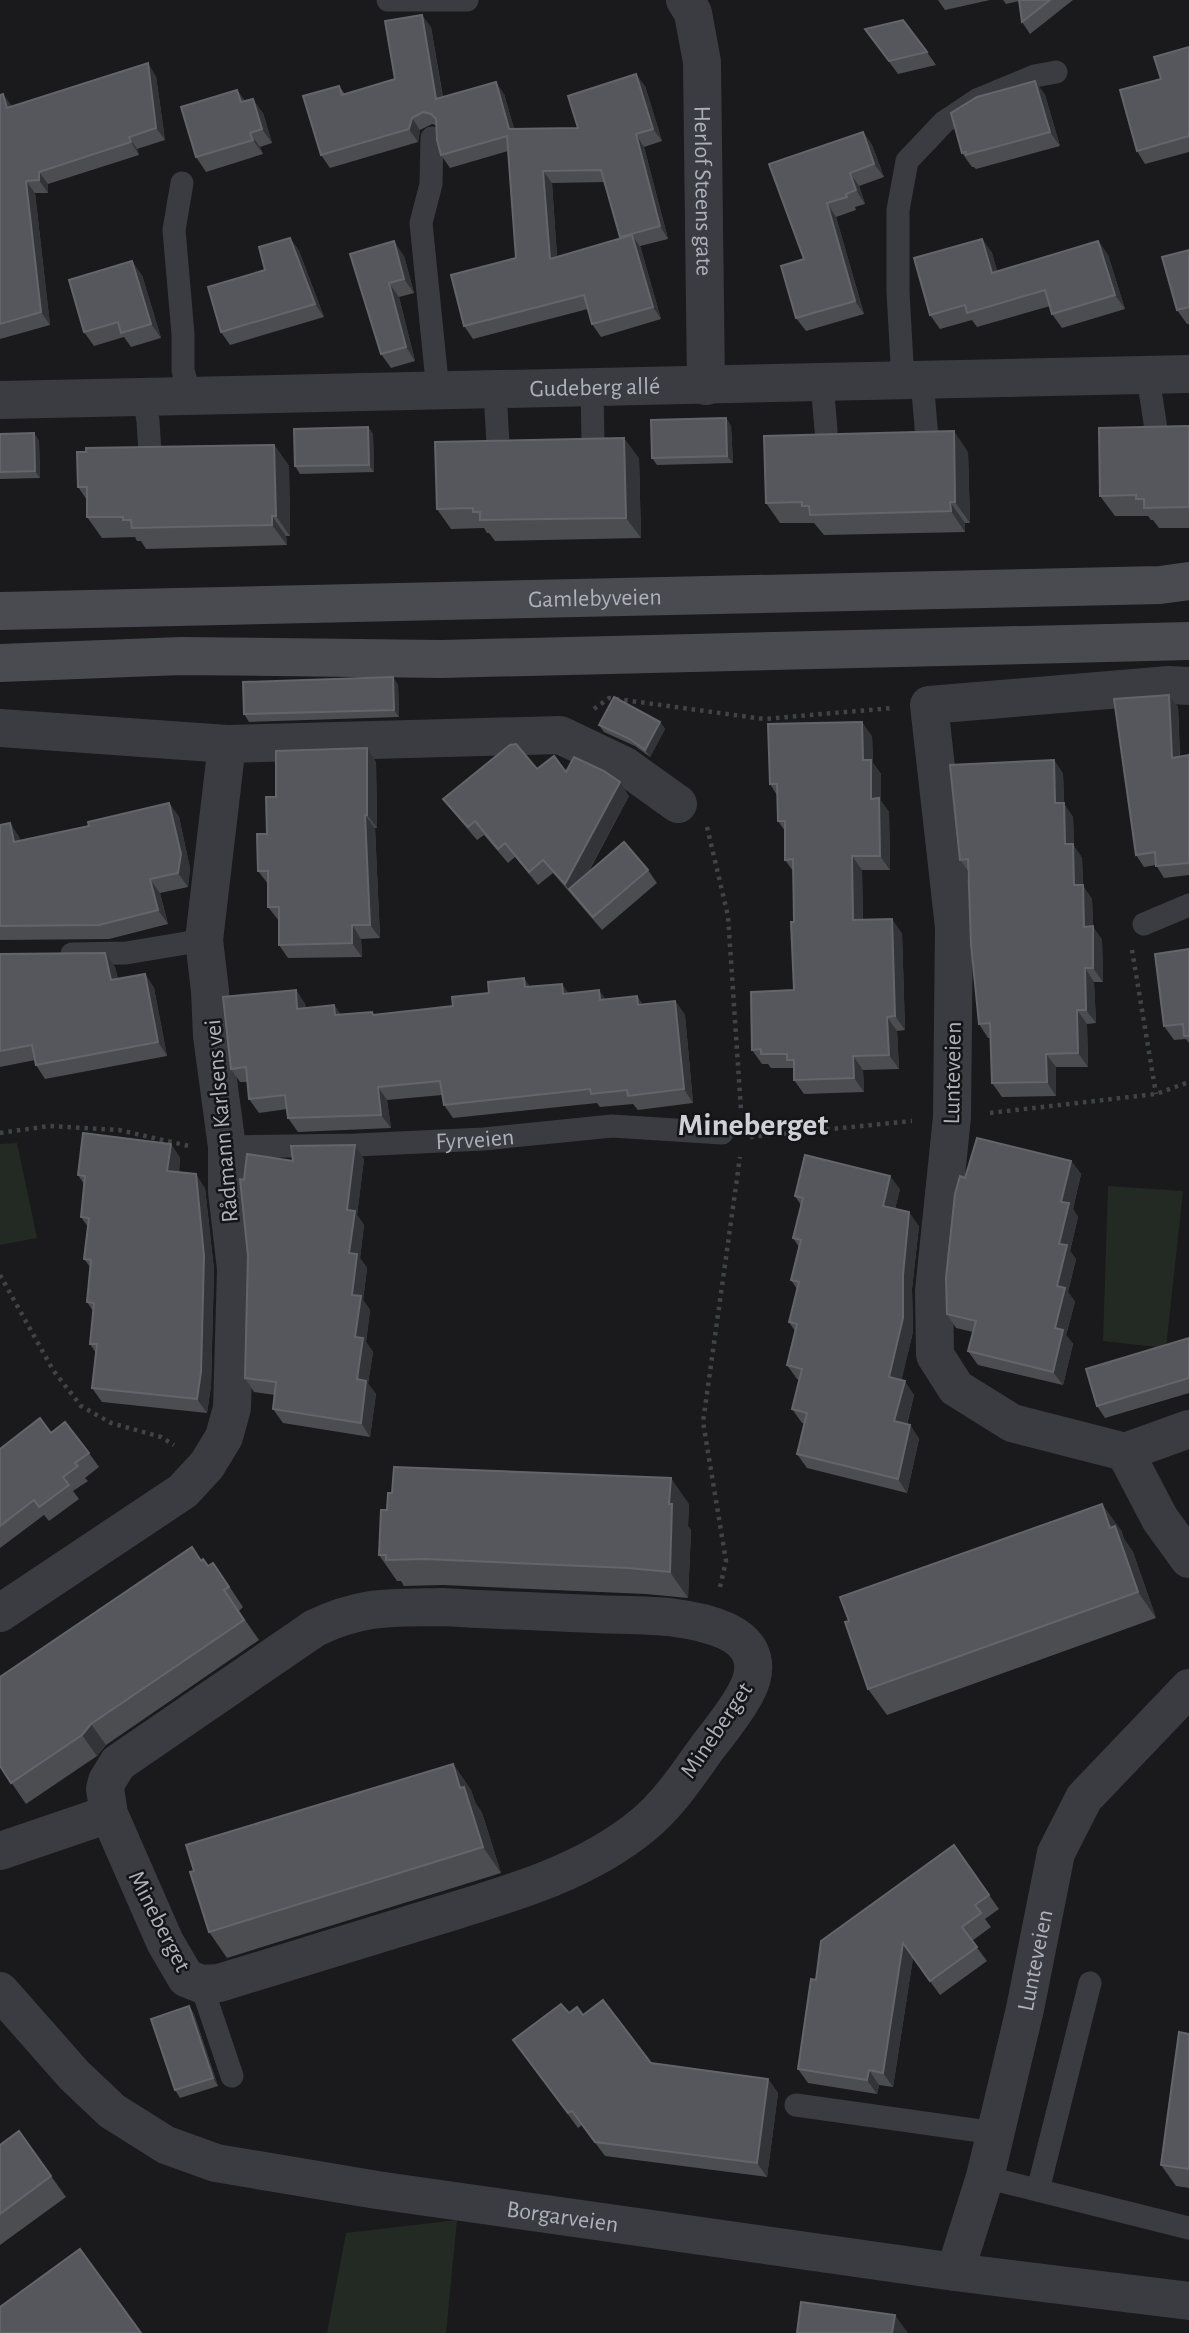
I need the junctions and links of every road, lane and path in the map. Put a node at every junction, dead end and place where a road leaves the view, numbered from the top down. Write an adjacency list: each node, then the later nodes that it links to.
1 (388, 0): 2 (lane)
2 (467, 0)
3 (697, 4): 11 (street, Herlof Steens gate)
4 (1056, 72): 9 (lane)
5 (432, 138): 14 (lane)
6 (182, 183): 16 (lane)
7 (1189, 374): 8 (street, Gudeberg allé)
8 (1150, 375): 9 (street, Gudeberg allé); 18 (lane)
9 (912, 380): 10 (street, Gudeberg allé); 20 (lane)
10 (822, 383): 11 (street, Gudeberg allé); 19 (lane)
11 (706, 386): 12 (street, Gudeberg allé)
12 (593, 388): 13 (street, Gudeberg allé); 21 (lane)
13 (495, 390): 14 (street, Gudeberg allé); 22 (lane)
14 (438, 391): 16 (street, Gudeberg allé)
15 (144, 397): 16 (street, Gudeberg allé); 17 (street, Gudeberg allé); 23 (lane)
16 (190, 397)
17 (0, 400)
18 (1156, 429)
19 (826, 430)
20 (927, 438)
21 (593, 442)
22 (498, 444)
23 (150, 453)
24 (1189, 582): 25 (street, Gamlebyveien)
25 (0, 611)
26 (1189, 641): 27 (street)
27 (0, 663)
28 (1189, 686): 29 (street)
29 (929, 705): 31 (path); 46 (street, Lunteveien)
30 (0, 728): 32 (street)
31 (560, 735): 32 (street); 33 (street)
32 (227, 744): 36 (street, Rådmann Karlsens vei)
33 (678, 804): 39 (path)
34 (1189, 905): 35 (lane)
35 (1144, 924): 38 (path)
36 (204, 940): 37 (lane); 42 (street, Rådmann Karlsens vei)
37 (48, 954)
38 (1156, 1094)
39 (741, 1110)
40 (0, 1133): 42 (path)
41 (722, 1133): 42 (lane, Fyrveien)
42 (227, 1147): 47 (street, Rådmann Karlsens vei)
43 (741, 1152): 50 (path)
44 (0, 1275): 47 (path)
45 (1189, 1429): 46 (street)
46 (1125, 1452): 48 (street)
47 (207, 1465): 49 (street, Rådmann Karlsens vei)
48 (1189, 1559)
49 (0, 1613)
50 (710, 1625): 52 (street, Mineberget); 55 (street, Mineberget)
51 (1189, 1688): 59 (street, Lunteveien)
52 (109, 1814): 53 (street); 55 (street, Mineberget)
53 (0, 1851)
54 (1090, 1983): 61 (lane)
55 (201, 1984): 57 (lane)
56 (0, 1991): 63 (street, Borgarveien)
57 (232, 2076)
58 (796, 2105): 59 (lane)
59 (995, 2133): 60 (street, Lunteveien)
60 (985, 2177): 61 (lane); 63 (street, Lunteveien)
61 (1038, 2190): 62 (lane)
62 (1189, 2228)
63 (955, 2272): 64 (street, Borgarveien)
64 (1189, 2301)

